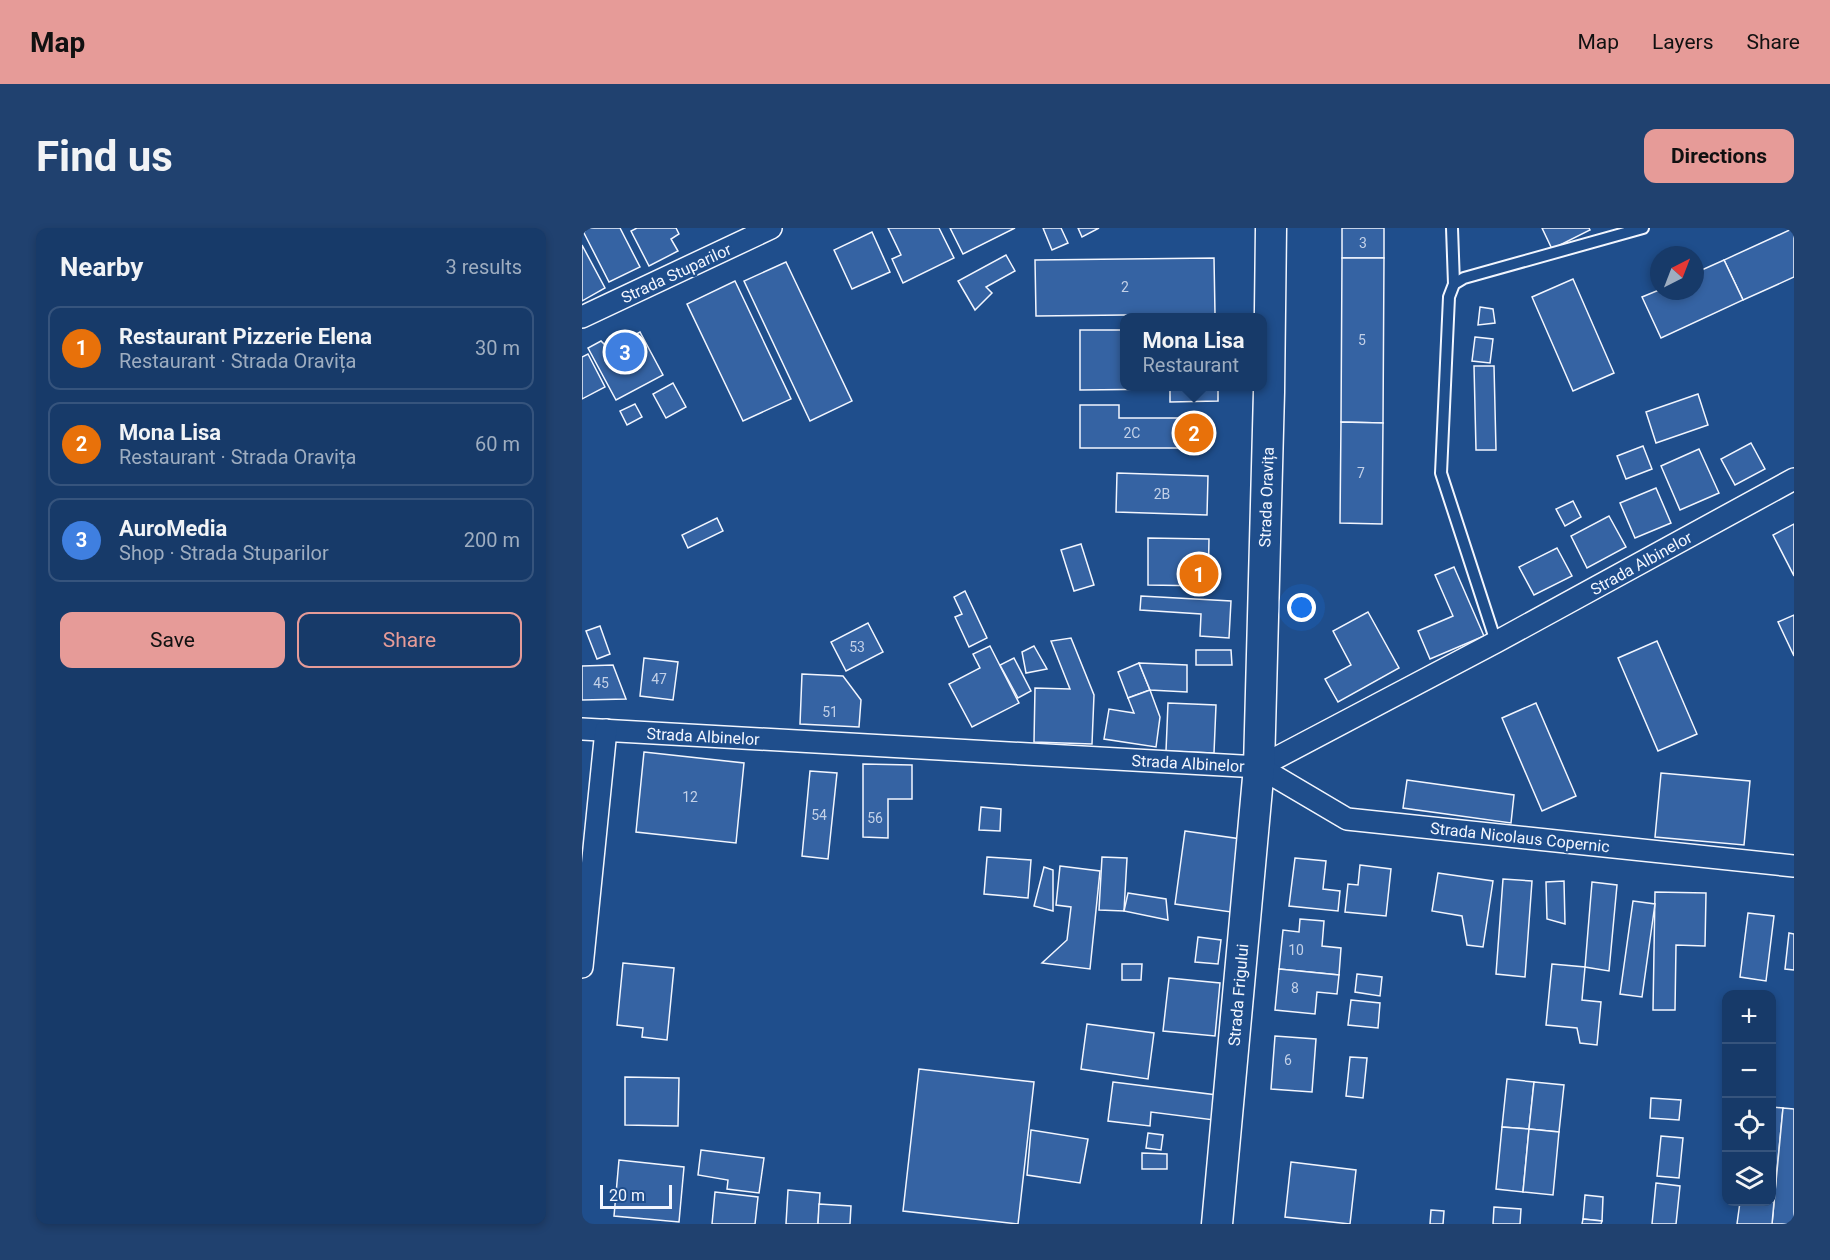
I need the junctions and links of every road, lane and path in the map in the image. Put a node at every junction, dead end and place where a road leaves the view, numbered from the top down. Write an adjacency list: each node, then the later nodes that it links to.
1 (771, 228): 7 (street, Strada Stuparilor)
2 (1271, 228): 12 (main road, Strada Oravița)
3 (1452, 228): 6 (lane)
4 (1643, 228): 5 (lane)
5 (1628, 231): 6 (lane)
6 (1454, 284): 9 (lane)
7 (582, 317)
8 (1794, 479): 9 (street, Strada Albinelor)
9 (1496, 642): 12 (street, Strada Albinelor)
10 (582, 729): 11 (street, Strada Albinelor)
11 (606, 730): 12 (street, Strada Albinelor); 14 (street)
12 (1259, 767): 13 (street, Strada Nicolaus Copernic); 15 (main road, Strada Frigului)
13 (1794, 866)
14 (582, 967)
15 (1217, 1224)

